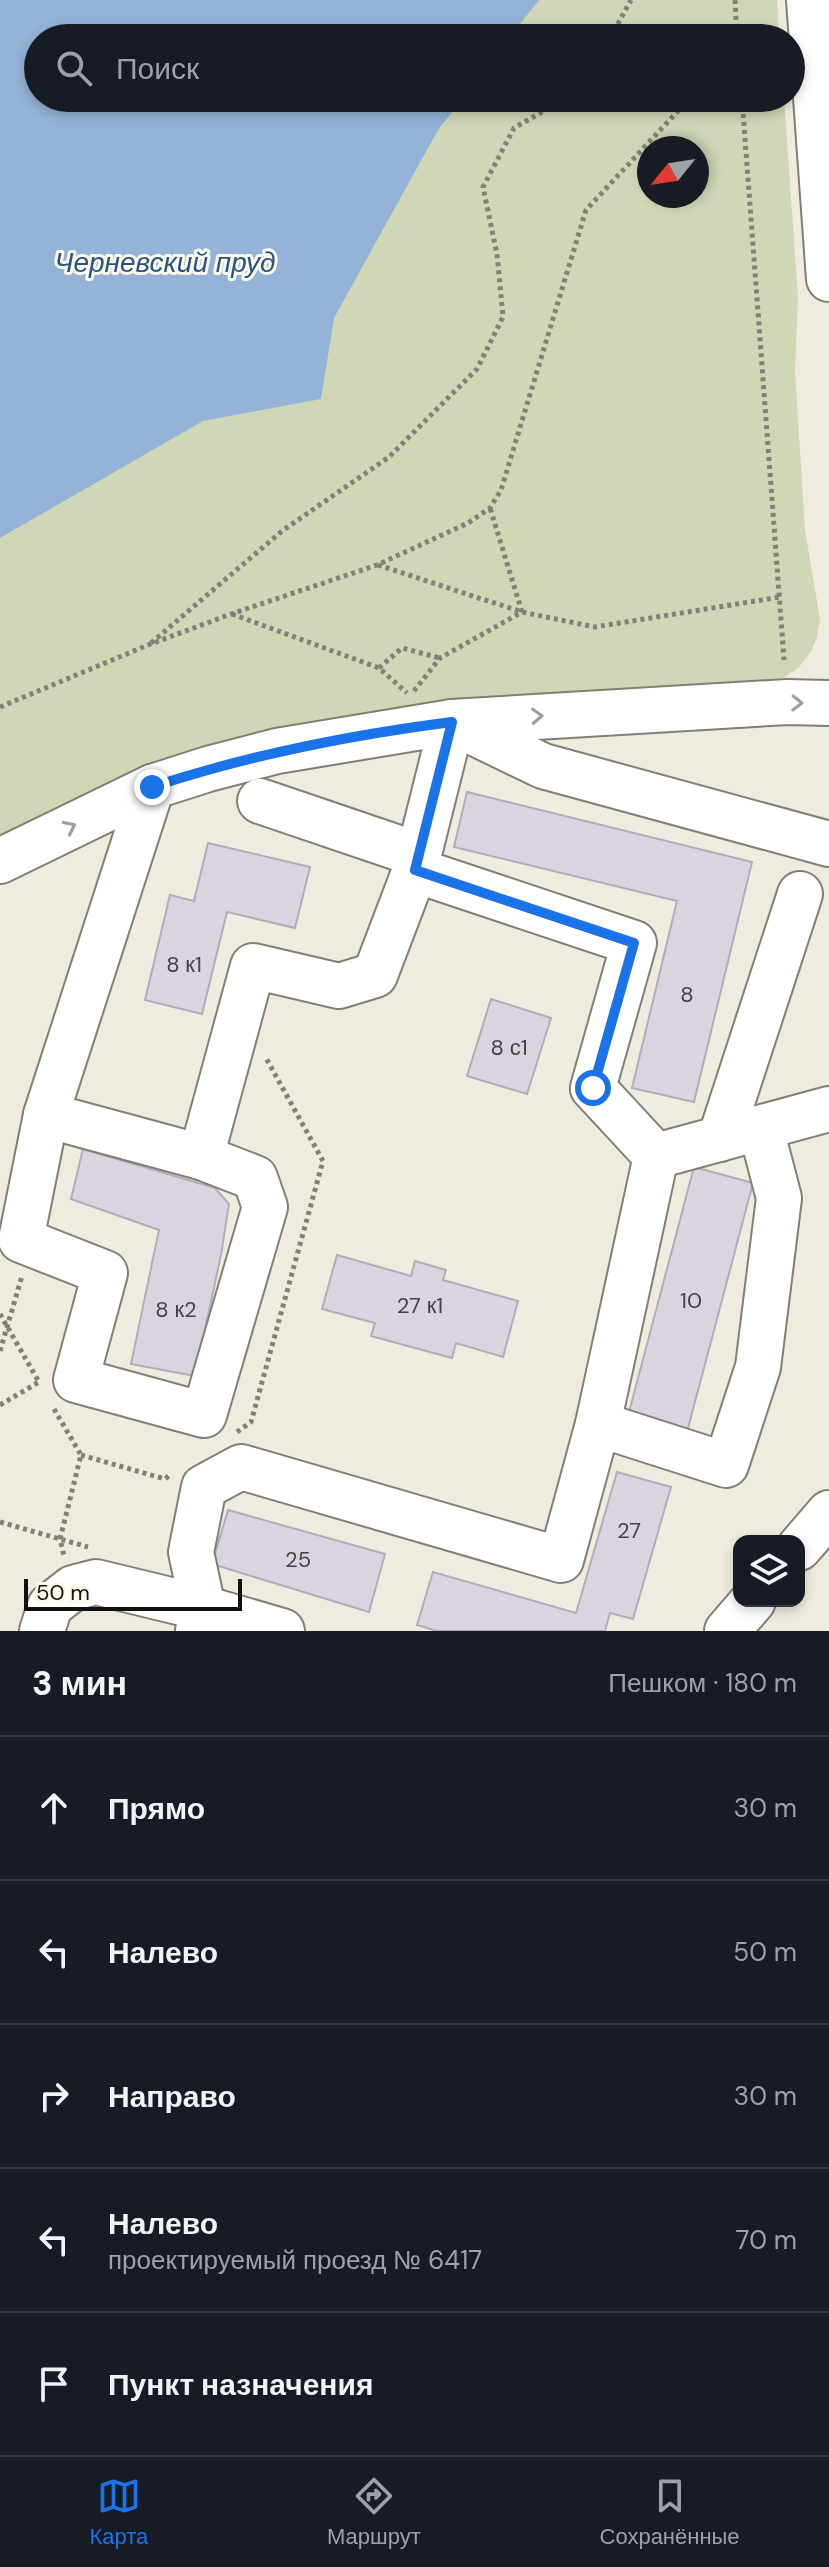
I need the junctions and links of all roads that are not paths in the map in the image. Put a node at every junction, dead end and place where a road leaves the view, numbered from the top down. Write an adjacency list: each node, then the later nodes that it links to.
1 (809, 0): 2 (street)
2 (829, 279)
3 (829, 703): 4 (street, one-way to 3)
4 (452, 722): 5 (street); 7 (street); 9 (street)
5 (152, 787): 8 (street, one-way to 5); 12 (street)
6 (260, 801): 9 (street)
7 (829, 844)
8 (0, 861)
9 (417, 862): 14 (street); 15 (street)
10 (800, 894): 13 (street)
11 (829, 1109): 13 (street)
12 (46, 1115): 15 (street); 15 (street)
13 (740, 1134): 14 (street); 16 (street)
14 (656, 1156): 16 (street)
15 (201, 1157)
16 (598, 1424): 19 (street)
17 (829, 1513): 18 (street)
18 (805, 1541)
19 (200, 1620): 20 (street); 21 (street)
20 (42, 1631)
21 (282, 1631)

